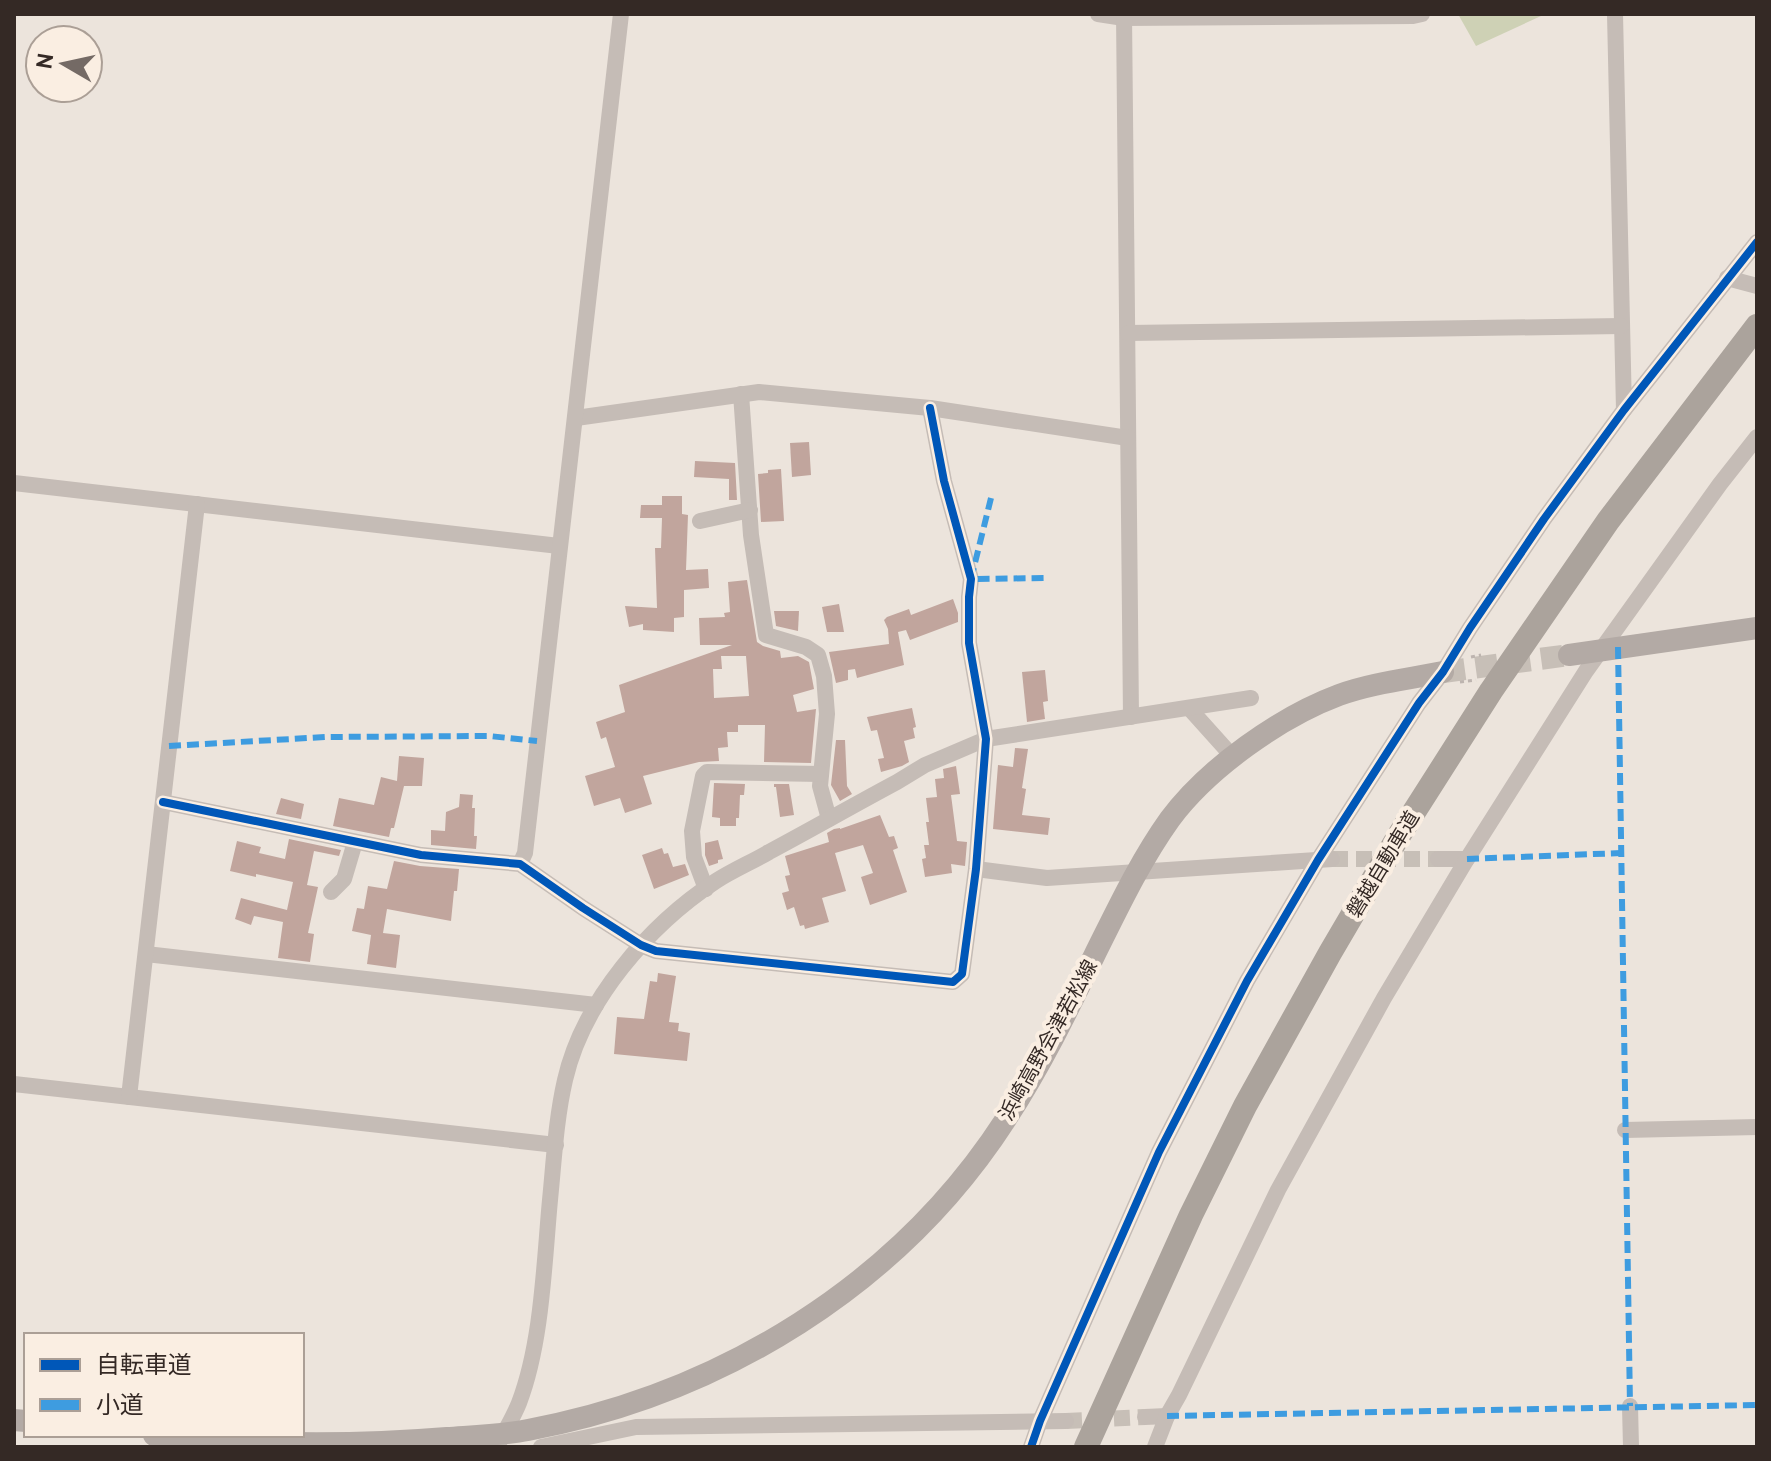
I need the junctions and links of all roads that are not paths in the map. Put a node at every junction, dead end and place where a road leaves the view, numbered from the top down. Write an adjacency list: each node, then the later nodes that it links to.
1 (621, 14): 15 (street)
2 (1098, 14): 5 (street)
3 (1422, 14): 5 (street)
4 (1615, 14): 9 (street)
5 (1124, 16): 11 (street)
6 (1757, 242): 7 (street)
7 (1727, 278): 8 (street); 14 (street)
8 (1757, 286)
9 (1621, 326): 11 (street); 14 (street)
10 (1757, 326): 61 (highway, 磐越自動車道)
11 (1128, 333): 17 (street)
12 (741, 394): 13 (street); 15 (street); 20 (street)
13 (930, 408): 17 (street); 30 (street)
14 (1624, 410): 26 (street)
15 (576, 418): 22 (street)
16 (1757, 437): 24 (street)
17 (1128, 438): 29 (street)
18 (14, 483): 19 (street)
19 (197, 504): 22 (street); 33 (street)
20 (750, 510): 21 (street); 32 (street)
21 (700, 521)
22 (559, 546): 39 (street)
23 (1757, 628): 24 (main road)
24 (1602, 650): 25 (main road); 37 (street)
25 (1569, 655)
26 (1446, 666): 31 (main road, 浜崎高野会津若松線); 38 (street)
27 (1251, 698): 28 (street)
28 (1189, 708): 29 (street); 31 (street)
29 (1131, 717): 30 (street)
30 (986, 739): 34 (street); 40 (street)
31 (1233, 757): 41 (main road, 浜崎高野会津若松線)
32 (821, 774): 34 (street); 42 (street)
33 (163, 802): 35 (street); 45 (street)
34 (829, 819): 42 (street)
35 (355, 842): 39 (street); 43 (street)
36 (1438, 859): 37 (street)
37 (1467, 859): 53 (street)
38 (1325, 860): 41 (street); 55 (street)
39 (520, 864): 44 (street)
40 (976, 869): 41 (street); 44 (street)
41 (1137, 872): 58 (main road, 浜崎高野会津若松線)
42 (706, 889): 44 (street)
43 (331, 892)
44 (641, 945): 46 (street)
45 (146, 954): 46 (street); 48 (street)
46 (596, 1005): 51 (street)
47 (14, 1084): 48 (street)
48 (129, 1097): 51 (street)
49 (1757, 1127): 50 (street)
50 (1625, 1130)
51 (556, 1145): 58 (street)
52 (1630, 1406): 63 (street)
53 (1167, 1416): 54 (street); 62 (street)
54 (1145, 1417)
55 (1040, 1421): 56 (street); 59 (street); 60 (street)
56 (1066, 1421)
57 (178, 1437): 58 (main road, 浜崎高野会津若松線)
58 (500, 1440)
59 (541, 1447)
60 (1031, 1447)
61 (1086, 1447)
62 (1155, 1447)
63 (1631, 1447)

